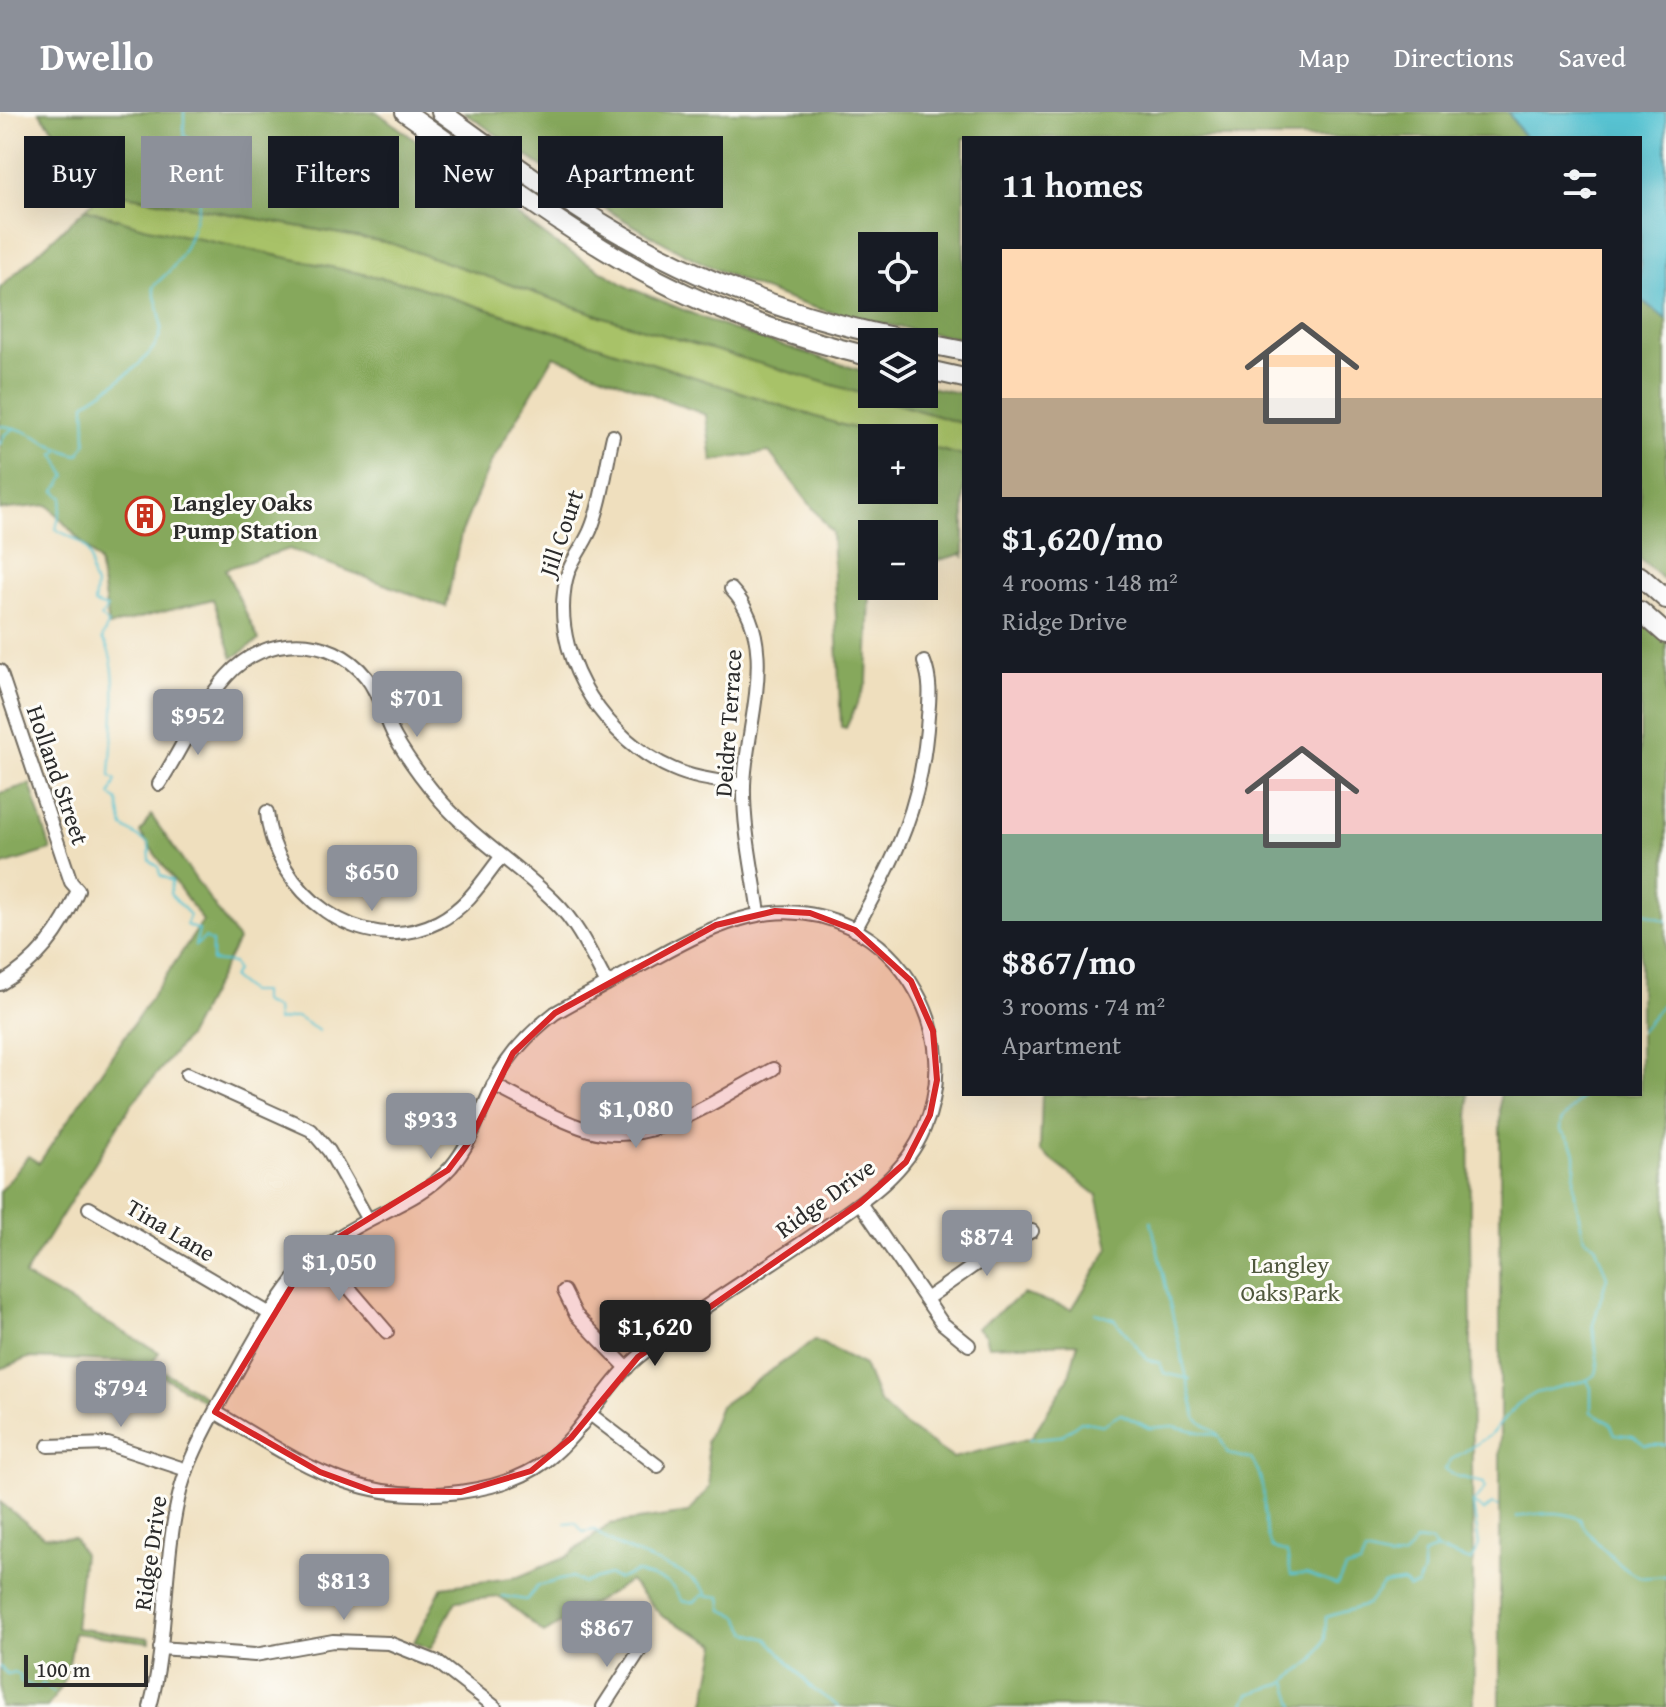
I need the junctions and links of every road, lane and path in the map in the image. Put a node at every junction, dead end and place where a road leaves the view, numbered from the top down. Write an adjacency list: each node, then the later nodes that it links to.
1 (405, 112): 6 (highway)
2 (441, 112): 3 (highway)
3 (858, 328)
4 (938, 346): 5 (highway)
5 (962, 351)
6 (858, 353)
7 (938, 372): 8 (highway)
8 (962, 378)
9 (613, 436): 18 (street, Jill Court)
10 (1642, 578): 12 (highway)
11 (731, 589): 18 (street, Deidre Terrace)
12 (1666, 599)
13 (1642, 613): 14 (highway)
14 (1666, 634)
15 (924, 662): 22 (street)
16 (0, 671): 23 (street, Holland Street)
17 (159, 784): 20 (street)
18 (744, 785): 21 (street, Deidre Terrace)
19 (267, 812): 20 (street)
20 (501, 857): 24 (street)
21 (759, 913): 22 (street, Ridge Drive); 24 (street, Ridge Drive)
22 (855, 930): 28 (street, Ridge Drive)
23 (0, 984)
24 (607, 984): 27 (street, Ridge Drive)
25 (773, 1069): 27 (street)
26 (187, 1074): 30 (street)
27 (493, 1085): 30 (street, Ridge Drive)
28 (860, 1203): 34 (street); 38 (street, Ridge Drive)
29 (89, 1208): 35 (street, Tina Lane)
30 (368, 1220): 32 (street, Ridge Drive)
31 (1032, 1231): 34 (street)
32 (319, 1253): 35 (street, Ridge Drive); 36 (street)
33 (564, 1291): 38 (street)
34 (926, 1299): 37 (street)
35 (272, 1315): 39 (street, Ridge Drive)
36 (387, 1332)
37 (969, 1345)
38 (627, 1368): 40 (street, Ridge Drive)
39 (215, 1412): 40 (street, Ridge Drive); 43 (street, Ridge Drive)
40 (590, 1414): 42 (street)
41 (48, 1446): 43 (street)
42 (658, 1466)
43 (187, 1470): 44 (street, Ridge Drive)
44 (160, 1648): 46 (street, Ridge Drive); 47 (street)
45 (640, 1650): 48 (street)
46 (150, 1707)
47 (495, 1707)
48 (603, 1707)

